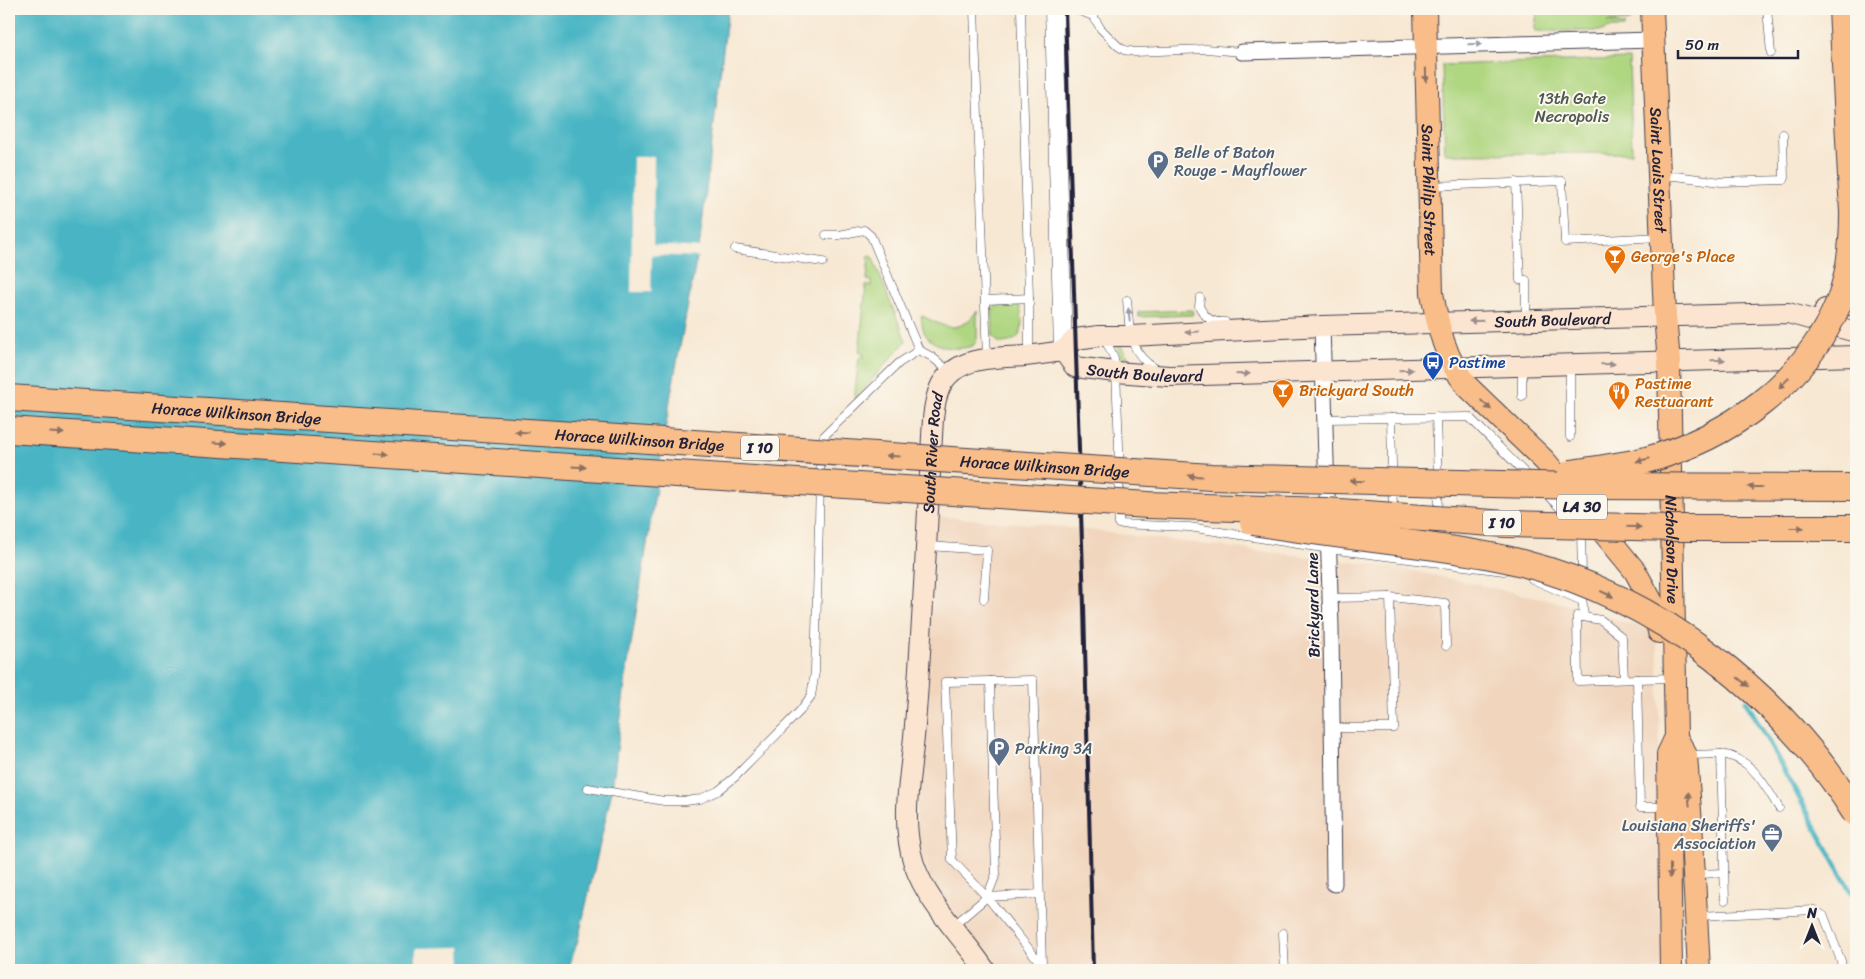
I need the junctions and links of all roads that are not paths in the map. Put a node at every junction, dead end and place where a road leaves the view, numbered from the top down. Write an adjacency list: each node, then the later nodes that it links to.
1 (974, 9): 23 (lane)
2 (1021, 9): 21 (lane)
3 (1054, 9): 37 (street)
4 (1075, 9): 11 (lane)
5 (1425, 9): 10 (main road, Saint Philip Street)
6 (1652, 9): 9 (main road, Saint Louis Street)
7 (1766, 9): 12 (lane)
8 (1842, 9): 56 (highway, one-way to 56, bridge)
9 (1652, 40): 10 (street, one-way to 9); 14 (main road, Saint Louis Street)
10 (1426, 46): 11 (street); 16 (main road, Saint Philip Street, one-way to 16)
11 (1242, 52)
12 (1771, 53)
13 (1783, 134): 14 (lane)
14 (1658, 177): 18 (main road, Saint Louis Street)
15 (1516, 182): 16 (lane); 18 (lane); 28 (lane)
16 (1429, 186): 31 (main road, Saint Philip Street)
17 (826, 235): 36 (lane)
18 (1662, 237): 27 (main road, Saint Louis Street)
19 (735, 249): 20 (lane)
20 (822, 262)
21 (1029, 298): 23 (lane); 38 (lane)
22 (1200, 298): 30 (lane)
23 (986, 300): 40 (lane)
24 (1127, 300): 35 (lane, one-way to 24)
25 (1856, 304): 26 (main road)
26 (1788, 313): 27 (main road, South Boulevard); 33 (main road, South Boulevard)
27 (1665, 316): 28 (main road, South Boulevard); 41 (main road, Saint Louis Street)
28 (1526, 319): 31 (main road, South Boulevard, one-way to 31)
29 (1272, 320): 32 (lane)
30 (1236, 321)
31 (1437, 323): 32 (main road, South Boulevard); 44 (main road, Saint Philip Street)
32 (1322, 326): 35 (main road, South Boulevard, one-way to 35); 46 (street, Brickyard Lane)
33 (1856, 332)
34 (1100, 336): 35 (main road, South Boulevard); 37 (main road, South Boulevard); 45 (lane)
35 (1130, 336): 48 (lane)
36 (919, 350): 47 (lane); 83 (lane)
37 (1063, 351): 38 (main road, South River Road); 45 (main road, South Boulevard)
38 (1029, 356): 40 (main road, South River Road)
39 (1856, 356): 41 (main road, South Boulevard, one-way to 39)
40 (987, 358): 47 (main road, South River Road)
41 (1669, 362): 42 (main road, South Boulevard, one-way to 41); 76 (main road, Nicholson Drive)
42 (1570, 365): 43 (main road, South Boulevard); 55 (lane)
43 (1522, 366): 44 (main road, South Boulevard); 49 (lane)
44 (1454, 368): 46 (main road, South Boulevard, one-way to 44); 76 (main road, LA 30, one-way to 76)
45 (1116, 372): 48 (main road, South Boulevard); 65 (lane)
46 (1324, 372): 48 (main road, South Boulevard, one-way to 46); 53 (street, Brickyard Lane)
47 (952, 374): 64 (main road, South River Road)
48 (1174, 376)
49 (1522, 396)
50 (9, 398): 56 (highway, Horace Wilkinson Bridge / I 10, one-way to 50, bridge)
51 (1436, 417): 52 (lane); 59 (lane); 73 (lane)
52 (1391, 418): 53 (lane); 60 (lane)
53 (1325, 420): 65 (street, Brickyard Lane)
54 (9, 430): 58 (highway, Horace Wilkinson Bridge / I 10, one-way to 58, bridge)
55 (1570, 437)
56 (1511, 484): 57 (highway, I 10, one-way to 56, bridge)
57 (1856, 487)
58 (1148, 505): 61 (highway, I 10, one-way to 61, bridge); 86 (highway, one-way to 86, bridge)
59 (1440, 524)
60 (1393, 528)
61 (1856, 528)
62 (1393, 537): 66 (lane)
63 (1440, 544): 67 (lane)
64 (926, 546): 72 (lane); 94 (main road, South River Road)
65 (1329, 549): 66 (lane); 71 (street, Brickyard Lane)
66 (1393, 557): 67 (lane)
67 (1441, 563): 68 (lane)
68 (1517, 574)
69 (1527, 576): 73 (lane)
70 (1390, 597): 71 (lane); 75 (lane); 80 (lane)
71 (1330, 598): 80 (street, Brickyard Lane)
72 (984, 600)
73 (1582, 601): 74 (lane)
74 (1584, 617): 77 (lane); 77 (lane)
75 (1446, 646)
76 (1675, 672): 78 (lane); 81 (main road, Nicholson Drive)
77 (1624, 679): 78 (lane)
78 (1637, 679): 84 (lane)
79 (990, 681): 90 (lane); 91 (lane); 91 (lane)
80 (1332, 728): 89 (street, Brickyard Lane)
81 (1681, 746): 82 (lane); 84 (main road, Nicholson Drive); 88 (main road, Nicholson Drive, one-way to 81)
82 (1721, 754): 85 (lane); 87 (lane)
83 (588, 788)
84 (1669, 806): 98 (main road, Nicholson Drive, one-way to 98)
85 (1779, 808)
86 (1856, 814)
87 (1724, 873): 88 (lane); 92 (lane)
88 (1694, 874): 93 (main road, Nicholson Drive)
89 (1334, 884)
90 (1040, 894): 91 (lane); 91 (lane)
91 (987, 897): 94 (lane)
92 (1725, 900)
93 (1697, 916): 99 (main road, Nicholson Drive); 100 (lane)
94 (952, 927): 96 (main road, South River Road)
95 (1283, 933): 97 (lane)
96 (985, 970)
97 (1285, 970)
98 (1671, 970)
99 (1699, 970)
100 (1842, 970)

